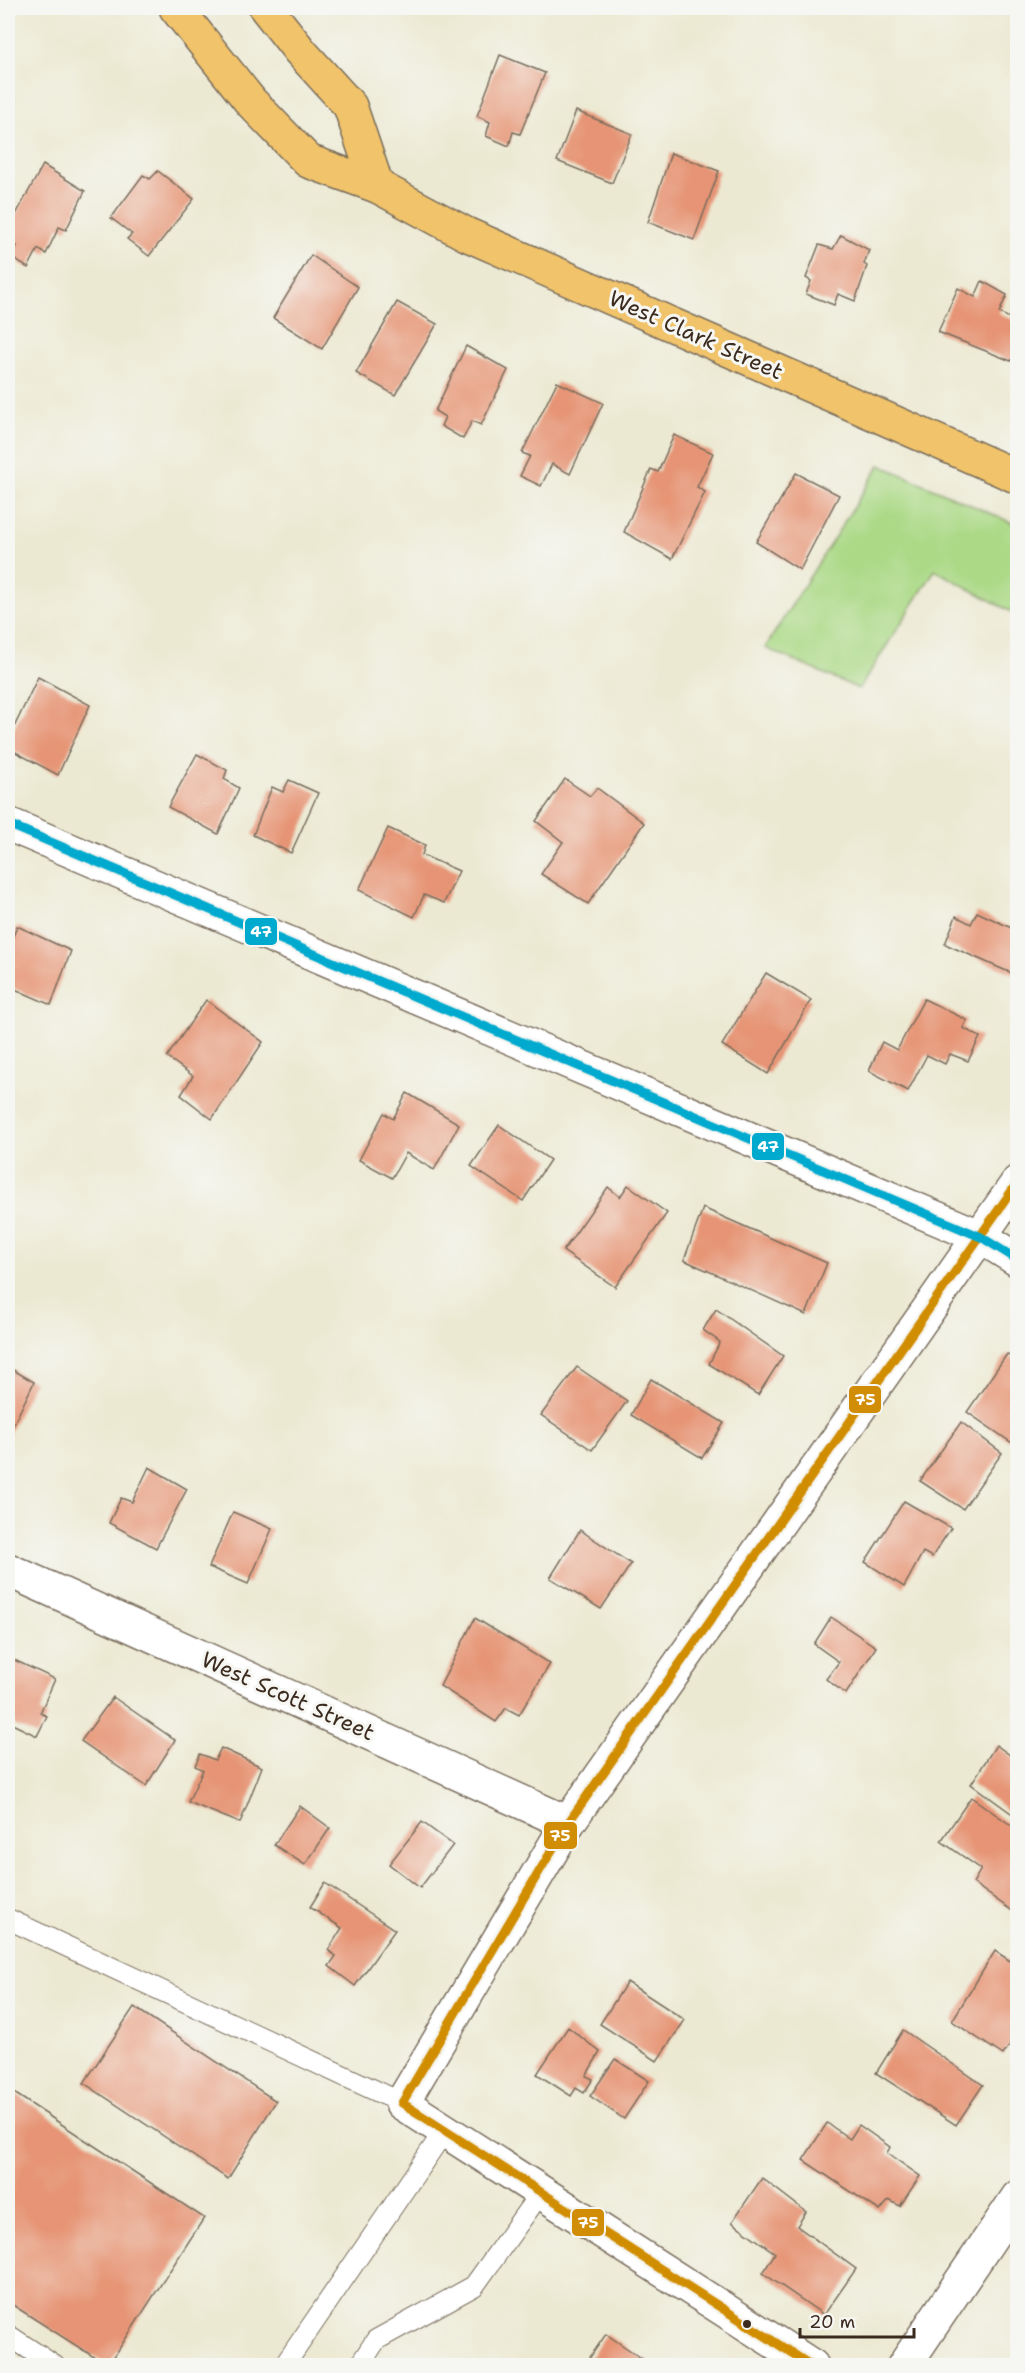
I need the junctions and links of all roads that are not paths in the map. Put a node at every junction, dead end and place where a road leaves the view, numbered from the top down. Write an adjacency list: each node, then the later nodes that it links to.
1 (176, 8): 3 (main road, West Clark Street)
2 (266, 8): 3 (main road)
3 (377, 186): 4 (main road, West Clark Street)
4 (1017, 477)
5 (8, 824): 7 (street)
6 (1017, 1182): 7 (street)
7 (981, 1237): 8 (street); 10 (street)
8 (1017, 1260)
9 (8, 1570): 10 (street, West Scott Street)
10 (568, 1823): 12 (street)
11 (8, 1919): 12 (lane)
12 (402, 2103): 13 (street)
13 (445, 2130): 14 (street); 19 (lane)
14 (541, 2192): 17 (street); 20 (lane)
15 (1017, 2197): 21 (street)
16 (8, 2335): 18 (lane)
17 (799, 2362)
18 (55, 2366)
19 (284, 2366)
20 (359, 2366)
21 (904, 2366)

